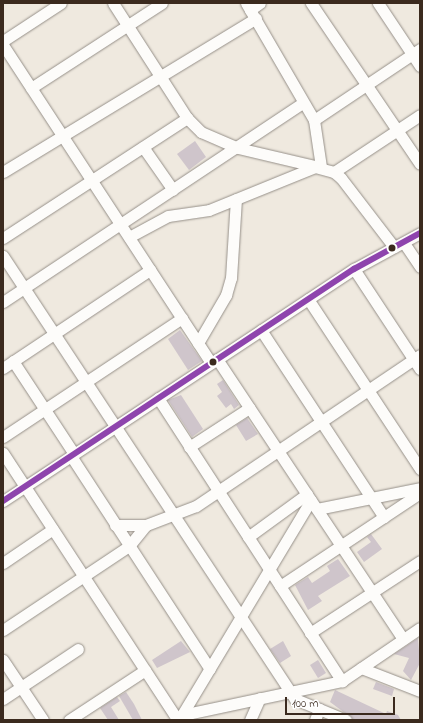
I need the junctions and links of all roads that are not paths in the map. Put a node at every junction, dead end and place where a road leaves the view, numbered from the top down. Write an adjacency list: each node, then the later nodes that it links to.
1 (61, 3): 9 (street)
2 (113, 3): 8 (street)
3 (162, 3): 8 (street)
4 (260, 3): 7 (street)
5 (311, 3): 14 (street)
6 (378, 3): 11 (street)
7 (251, 10): 13 (street); 16 (street)
8 (128, 25): 13 (street); 15 (street)
9 (3, 41)
10 (3, 45): 15 (street)
11 (416, 52): 12 (street); 14 (street)
12 (420, 66)
13 (159, 75): 18 (street); 21 (street)
14 (367, 86): 19 (street); 20 (street)
15 (31, 88): 21 (street)
16 (303, 103): 19 (street); 23 (street)
17 (420, 115): 20 (street)
18 (187, 118): 22 (street); 23 (street)
19 (314, 120): 25 (street)
20 (397, 130): 24 (street); 27 (street)
21 (63, 137): 26 (street); 28 (street)
22 (143, 147): 28 (street); 29 (street)
23 (238, 148): 25 (street); 29 (street)
24 (420, 164)
25 (318, 167): 27 (street); 30 (street)
26 (3, 172)
27 (334, 172): 35 (street)
28 (92, 180): 31 (street); 34 (street)
29 (173, 190): 31 (street)
30 (236, 199): 33 (street); 46 (street)
31 (120, 225): 33 (street); 40 (street)
32 (420, 233): 35 (street)
33 (129, 237): 39 (street)
34 (3, 238)
35 (399, 245): 37 (street); 38 (street)
36 (3, 256): 40 (street)
37 (420, 267)
38 (354, 269): 41 (street); 49 (street)
39 (150, 270): 43 (street); 45 (street)
40 (24, 288): 42 (street); 45 (street)
41 (308, 299): 44 (street); 52 (street)
42 (3, 302)
43 (182, 318): 46 (street); 51 (street)
44 (261, 330): 48 (street); 56 (street)
45 (54, 334): 47 (street); 51 (street)
46 (198, 343): 48 (street)
47 (13, 361): 50 (street); 55 (street)
48 (214, 361): 53 (street); 54 (street)
49 (418, 361): 52 (street)
50 (3, 368)
51 (86, 382): 55 (street); 57 (street)
52 (368, 390): 56 (street); 63 (street)
53 (158, 398): 57 (street); 59 (street)
54 (249, 408): 59 (street); 60 (street)
55 (45, 409): 58 (street); 62 (street)
56 (321, 420): 60 (street); 68 (street)
57 (115, 427): 62 (street); 71 (street)
58 (3, 436)
59 (190, 447): 66 (street)
60 (277, 449): 66 (street); 70 (street)
61 (3, 453): 64 (street)
62 (72, 455): 64 (street); 73 (street)
63 (420, 469)
64 (25, 486): 69 (street); 75 (street)
65 (420, 488): 68 (street)
66 (217, 489): 71 (street); 76 (street)
67 (420, 493): 72 (street)
68 (372, 498): 70 (street); 72 (street)
69 (3, 501)
70 (311, 501): 76 (street); 78 (street); 81 (street)
71 (172, 512): 74 (street); 85 (street)
72 (384, 517): 78 (street)
73 (115, 525): 74 (street); 77 (street)
74 (146, 525): 77 (street)
75 (53, 529): 80 (street); 82 (street)
76 (248, 537): 81 (street)
77 (129, 546): 82 (street); 93 (street)
78 (341, 546): 83 (street); 84 (street)
79 (420, 561): 84 (street)
80 (3, 563)
81 (268, 568): 83 (street); 85 (street)
82 (84, 576): 86 (street); 94 (street)
83 (280, 586): 88 (street)
84 (372, 592): 88 (street); 89 (street)
85 (240, 617): 93 (street); 98 (street)
86 (3, 630)
87 (418, 631): 89 (street)
88 (310, 633): 95 (street)
89 (403, 639): 92 (street)
90 (78, 649): 96 (street)
91 (3, 660): 96 (street)
92 (361, 668): 95 (street); 97 (street)
93 (210, 669): 102 (street)
94 (145, 670): 102 (street); 104 (street)
95 (342, 681): 98 (street)
96 (21, 687): 100 (street); 103 (street)
97 (420, 691)
98 (290, 692): 99 (street); 101 (street)
99 (260, 698): 102 (street); 105 (street)
100 (3, 699)
101 (319, 709): 106 (street); 107 (street)
102 (180, 718)
103 (43, 720)
104 (69, 720)
105 (250, 720)
106 (315, 720)
107 (346, 720)

